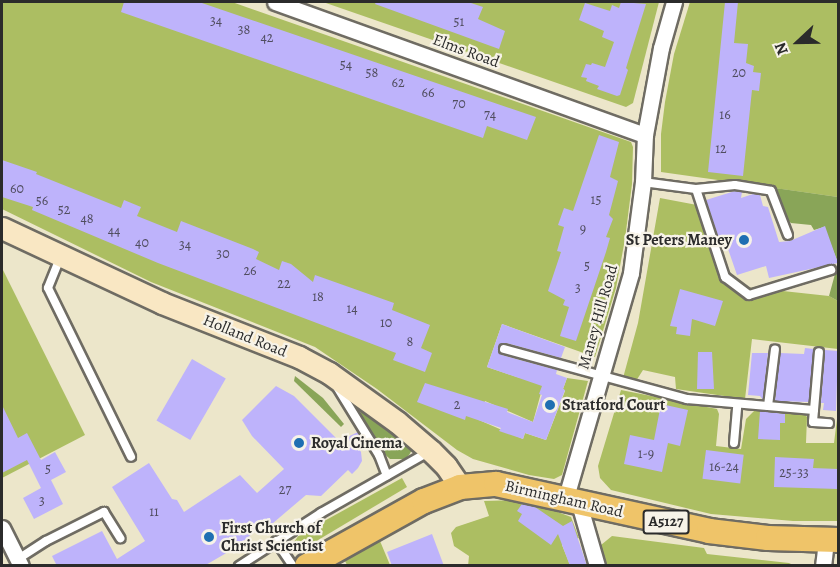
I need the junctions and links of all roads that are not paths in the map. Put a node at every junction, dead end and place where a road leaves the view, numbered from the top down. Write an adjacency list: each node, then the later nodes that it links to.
1 (275, 2): 3 (street, Elms Road)
2 (674, 2): 3 (street, Maney Hill Road)
3 (645, 135): 4 (street, Maney Hill Road)
4 (643, 182): 5 (lane); 14 (street, Maney Hill Road)
5 (696, 189): 7 (lane); 9 (lane)
6 (2, 228): 8 (street, Holland Road)
7 (788, 235)
8 (62, 255): 13 (street, Holland Road); 21 (lane)
9 (831, 270)
10 (775, 348): 16 (lane)
11 (504, 349): 14 (lane)
12 (819, 352): 17 (lane)
13 (329, 374): 20 (street, Holland Road); 22 (lane)
14 (600, 376): 15 (lane); 24 (street, Maney Hill Road)
15 (737, 405): 16 (lane); 19 (lane)
16 (768, 406): 17 (lane)
17 (814, 410): 18 (lane)
18 (829, 423)
19 (734, 442)
20 (431, 451): 22 (lane); 23 (street, Holland Road)
21 (131, 457)
22 (387, 476): 27 (lane)
23 (460, 487): 24 (main road, Birmingham Road / A5127); 32 (main road, Birmingham Road / A5127)
24 (572, 499): 28 (main road, Birmingham Road / A5127); 33 (street)
25 (2, 528): 29 (street)
26 (120, 538): 29 (lane)
27 (276, 540): 30 (lane); 31 (lane)
28 (832, 541): 34 (street)
29 (20, 562)
30 (238, 566)
31 (293, 566)
32 (307, 566)
33 (597, 566)
34 (823, 566)

